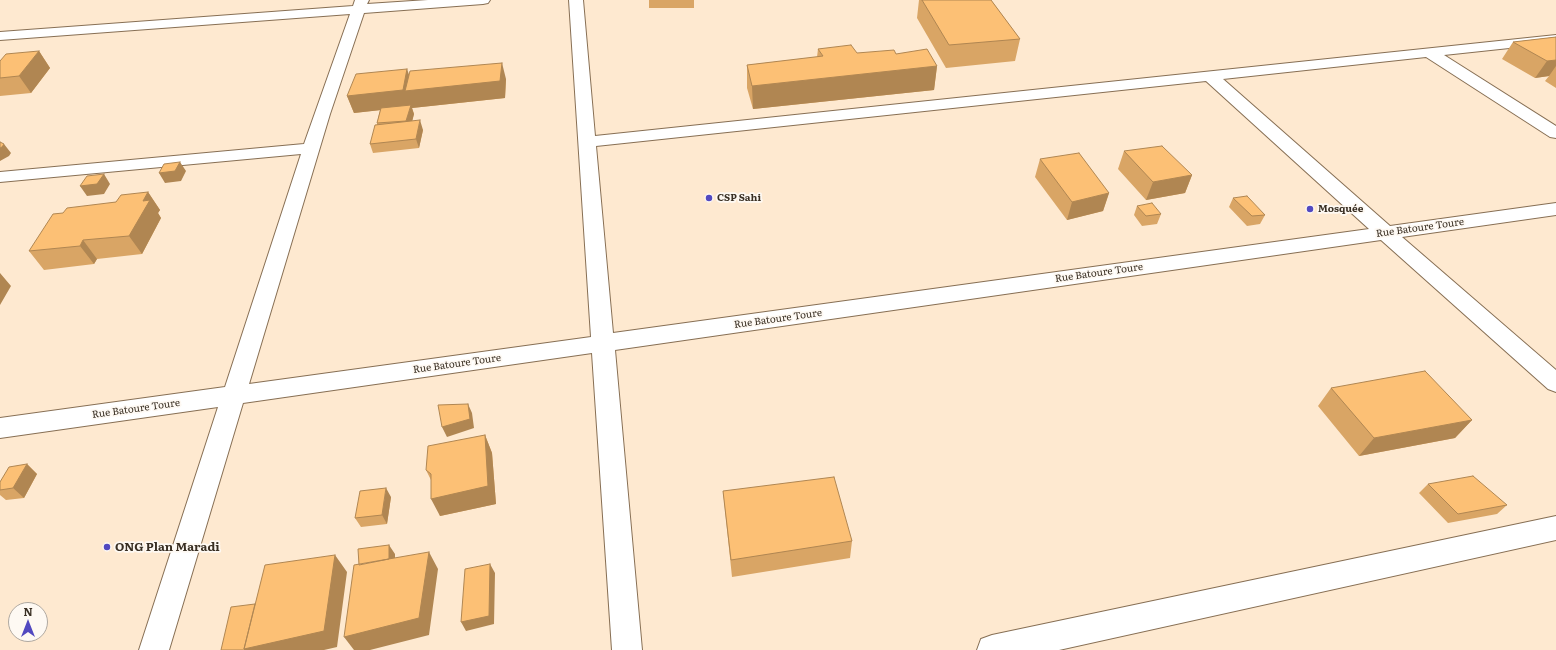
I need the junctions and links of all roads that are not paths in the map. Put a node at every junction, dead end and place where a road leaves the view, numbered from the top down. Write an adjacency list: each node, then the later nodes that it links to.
1 (483, 0): 3 (street)
2 (576, 0): 9 (street)
3 (360, 5): 4 (street); 10 (street)
4 (0, 36)
5 (1556, 39): 6 (street)
6 (1430, 53): 7 (street); 8 (street)
7 (1210, 76): 9 (street); 13 (street)
8 (1556, 133)
9 (587, 142): 14 (street)
10 (312, 148): 11 (street); 16 (street)
11 (0, 177)
12 (1556, 209): 13 (street, Rue Batoure Toure)
13 (1387, 233): 14 (street, Rue Batoure Toure); 15 (street)
14 (603, 343): 16 (street, Rue Batoure Toure); 20 (street)
15 (1556, 383)
16 (233, 395): 17 (street, Rue Batoure Toure); 19 (street)
17 (0, 428)
18 (1556, 528): 21 (street)
19 (154, 650)
20 (626, 650)
21 (992, 650)

